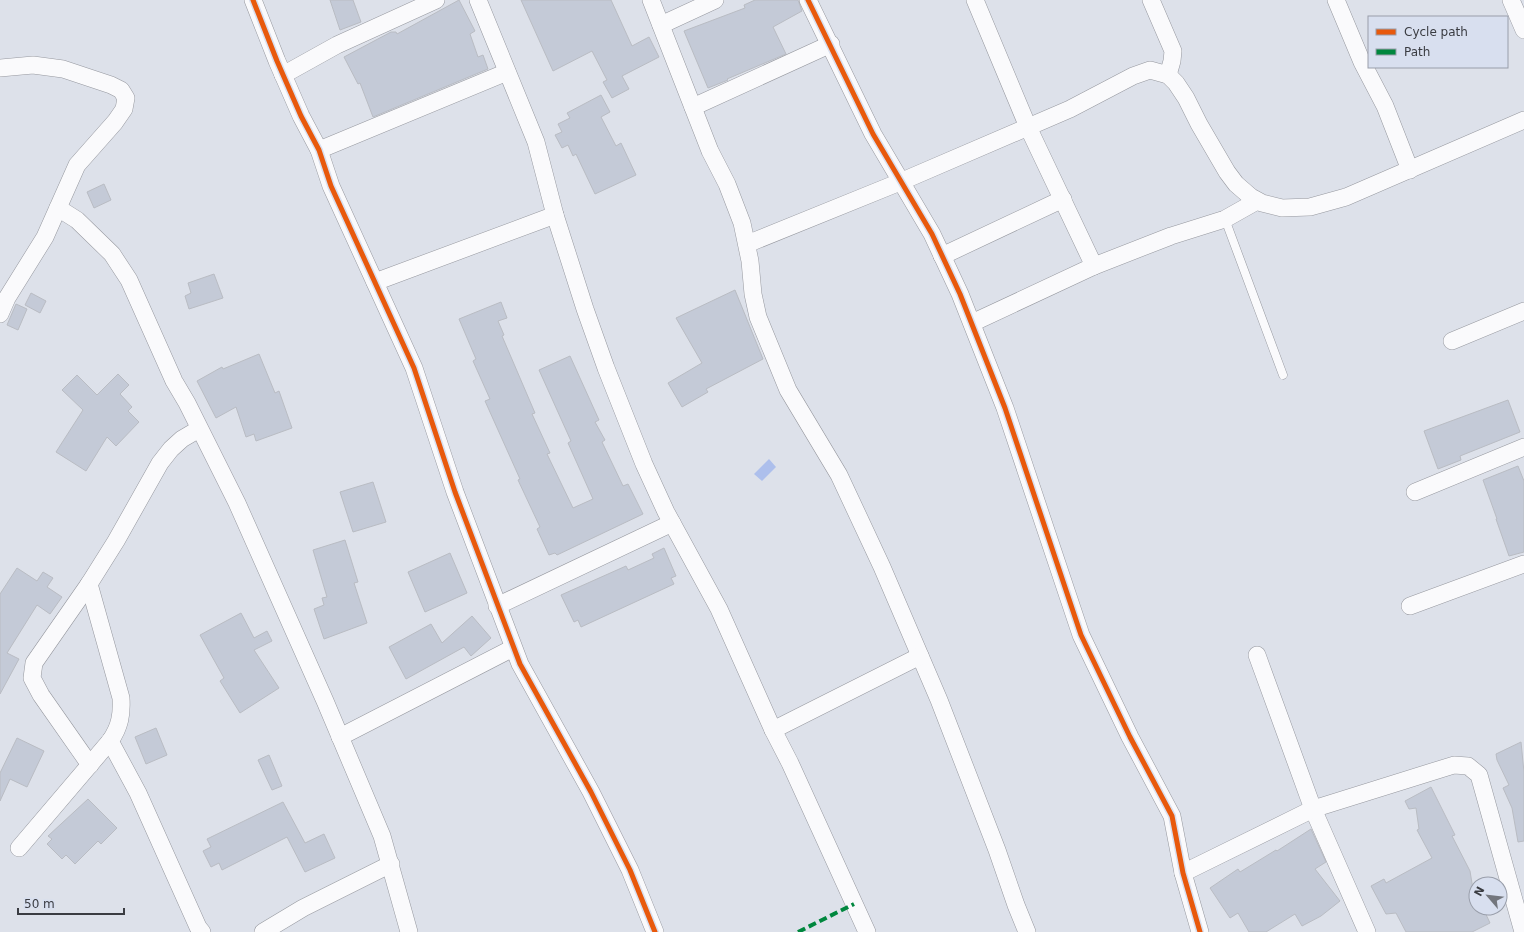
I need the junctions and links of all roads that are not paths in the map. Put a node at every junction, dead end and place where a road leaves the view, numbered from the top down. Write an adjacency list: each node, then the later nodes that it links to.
1 (253, 0): 16 (street)
2 (436, 0): 16 (street)
3 (478, 0): 15 (street)
4 (651, 0): 11 (street)
5 (715, 0): 11 (street)
6 (808, 0): 13 (street)
7 (974, 0): 20 (street)
8 (1151, 0): 17 (street)
9 (1336, 0): 22 (street)
10 (1511, 0): 12 (street)
11 (661, 25): 18 (street)
12 (1524, 30)
13 (831, 44): 18 (street); 23 (street)
14 (0, 68): 26 (street)
15 (507, 72): 21 (street); 27 (street)
16 (283, 75): 21 (street)
17 (1168, 75): 20 (street); 25 (street)
18 (693, 107): 29 (street)
19 (1524, 120): 22 (street)
20 (1028, 127): 23 (street); 24 (street)
21 (319, 150): 32 (street)
22 (1410, 170): 25 (street)
23 (900, 182): 29 (street); 30 (street)
24 (1063, 199): 30 (street); 31 (street)
25 (1257, 201): 28 (street)
26 (58, 208): 34 (street); 38 (street)
27 (554, 215): 32 (street); 41 (street)
28 (1225, 219): 31 (street); 37 (lane)
29 (747, 244): 48 (street)
30 (942, 256): 35 (street)
31 (1094, 266): 35 (street)
32 (375, 282): 44 (street)
33 (1524, 311): 36 (street)
34 (0, 314)
35 (972, 324): 56 (street)
36 (1452, 341)
37 (1283, 375)
38 (200, 429): 43 (street); 50 (street)
39 (1524, 446): 40 (street)
40 (1415, 492)
41 (672, 523): 44 (street); 49 (street)
42 (1524, 564): 45 (street)
43 (89, 584): 51 (street); 52 (street)
44 (497, 606): 46 (street)
45 (1410, 606)
46 (513, 648): 50 (street); 60 (street)
47 (1257, 655): 53 (street)
48 (920, 656): 49 (street); 62 (street)
49 (773, 730): 61 (street)
50 (340, 737): 55 (street)
51 (110, 741): 52 (street); 57 (street)
52 (90, 765): 54 (street)
53 (1313, 809): 56 (street); 64 (street); 65 (street)
54 (20, 848)
55 (391, 864): 58 (street); 59 (street)
56 (1183, 873): 63 (street)
57 (202, 932)
58 (264, 932)
59 (409, 932)
60 (655, 932)
61 (867, 932)
62 (1027, 932)
63 (1200, 932)
64 (1367, 932)
65 (1523, 932)

